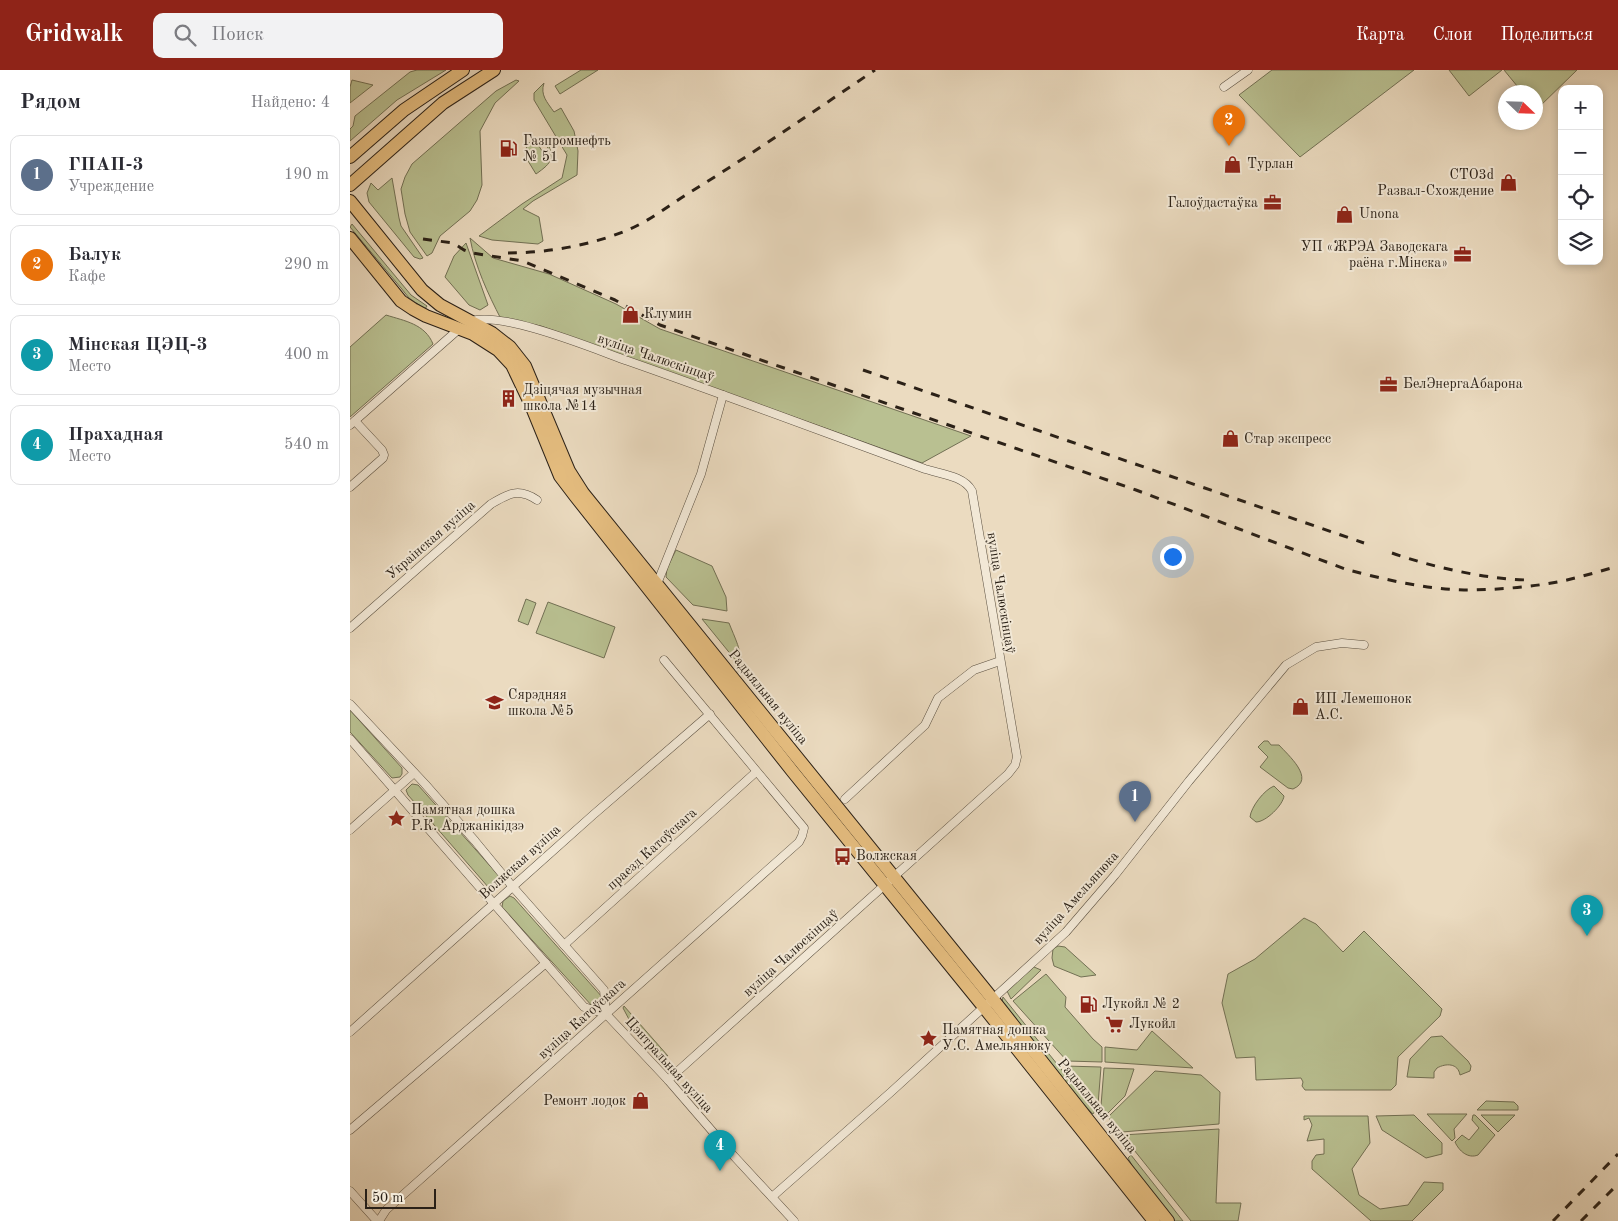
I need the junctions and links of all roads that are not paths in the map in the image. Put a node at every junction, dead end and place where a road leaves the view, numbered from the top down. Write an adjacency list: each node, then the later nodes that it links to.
1 (463, 70): 5 (main road)
2 (494, 70): 6 (main road)
3 (1248, 70): 4 (street)
4 (1224, 87)
5 (350, 157)
6 (350, 185)
7 (350, 201): 9 (main road, Радыяльная вуліца)
8 (350, 238): 9 (main road, Радыяльная вуліца)
9 (464, 325): 10 (street, вуліца Чалюскінцаў); 11 (street); 14 (main road, Радыяльная вуліца); 27 (main road, Радыяльная вуліца)
10 (723, 395): 14 (street); 18 (street, вуліца Чалюскінцаў)
11 (353, 423): 12 (street)
12 (350, 488)
13 (537, 500): 15 (street, Украінская вуліца)
14 (656, 584): 27 (main road, Радыяльная вуліца)
15 (350, 628)
16 (1364, 645): 32 (street, вуліца Амельянюка)
17 (664, 660): 20 (street)
18 (1000, 661): 25 (street); 27 (street, вуліца Чалюскінцаў)
19 (350, 704): 23 (street, Цэнтральная вуліца)
20 (710, 714): 22 (street); 28 (street, Волжская вуліца)
21 (350, 739): 24 (street, Цэнтральная вуліца)
22 (756, 772): 30 (street, праезд Катоўскага); 33 (street, вуліца Катоўскага)
23 (414, 773): 24 (street); 28 (street, Цэнтральная вуліца)
24 (394, 790): 26 (street); 29 (street, Цэнтральная вуліца)
25 (846, 799)
26 (350, 830)
27 (889, 881): 32 (main road, Радыяльная вуліца); 35 (street, вуліца Чалюскінцаў)
28 (512, 886): 29 (street, Волжская вуліца); 30 (street, Цэнтральная вуліца)
29 (492, 904): 31 (street, Цэнтральная вуліца); 34 (street, Волжская вуліца)
30 (564, 945): 33 (street, Цэнтральная вуліца)
31 (546, 963): 33 (street, Цэнтральная вуліца); 36 (street)
32 (988, 1002): 38 (street, вуліца Амельянюка); 41 (main road, Радыяльная вуліца); 42 (main road, Радыяльная вуліца)
33 (606, 1014): 35 (street, Цэнтральная вуліца); 39 (street, вуліца Катоўскага)
34 (350, 1032)
35 (668, 1080): 38 (street, Цэнтральная вуліца)
36 (350, 1130)
37 (350, 1191): 39 (street)
38 (772, 1196): 40 (street, Цэнтральная вуліца)
39 (378, 1221)
40 (794, 1221)
41 (1154, 1221)
42 (1168, 1221)

